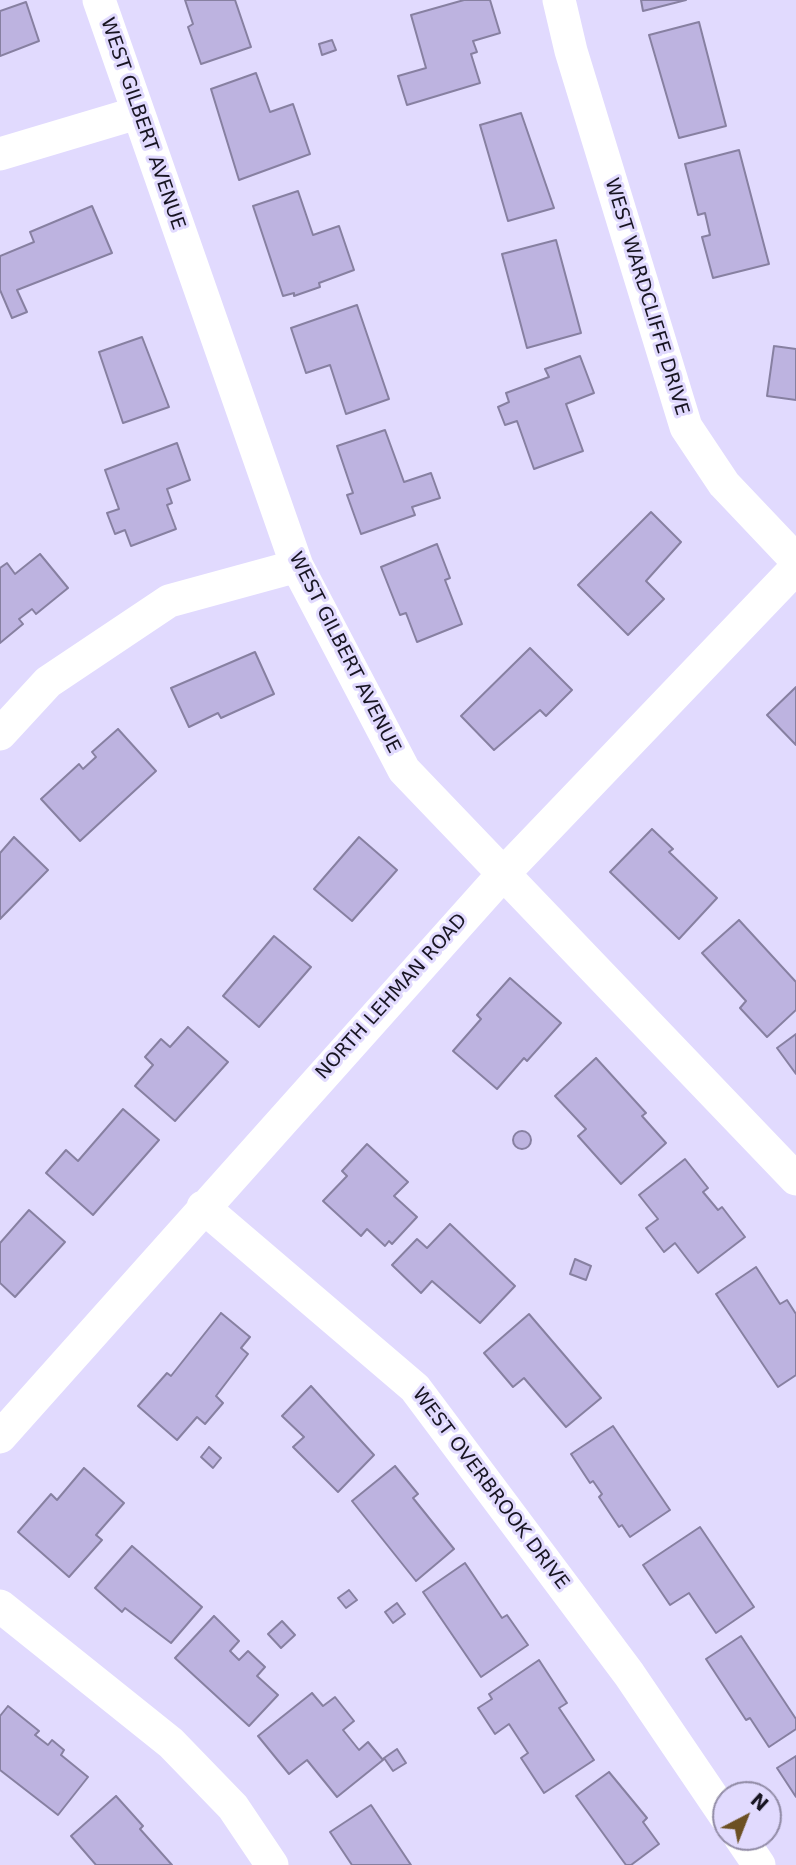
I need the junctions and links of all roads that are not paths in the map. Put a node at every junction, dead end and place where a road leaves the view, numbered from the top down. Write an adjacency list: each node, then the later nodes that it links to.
1 (99, 0): 3 (street, WEST GILBERT AVENUE)
2 (559, 0): 5 (street, WEST WARDCLIFFE DRIVE)
3 (137, 113): 4 (street); 6 (street, WEST GILBERT AVENUE)
4 (0, 154)
5 (796, 560)
6 (297, 566): 8 (street); 9 (street, WEST GILBERT AVENUE)
7 (796, 568): 9 (street, NORTH LEHMAN ROAD)
8 (0, 734)
9 (504, 873): 10 (street, WEST GILBERT AVENUE); 11 (street, NORTH LEHMAN ROAD)
10 (796, 1179)
11 (203, 1207): 12 (street, NORTH LEHMAN ROAD); 14 (street, WEST OVERBROOK DRIVE)
12 (0, 1437)
13 (0, 1606): 15 (street)
14 (712, 1796)
15 (272, 1865)

